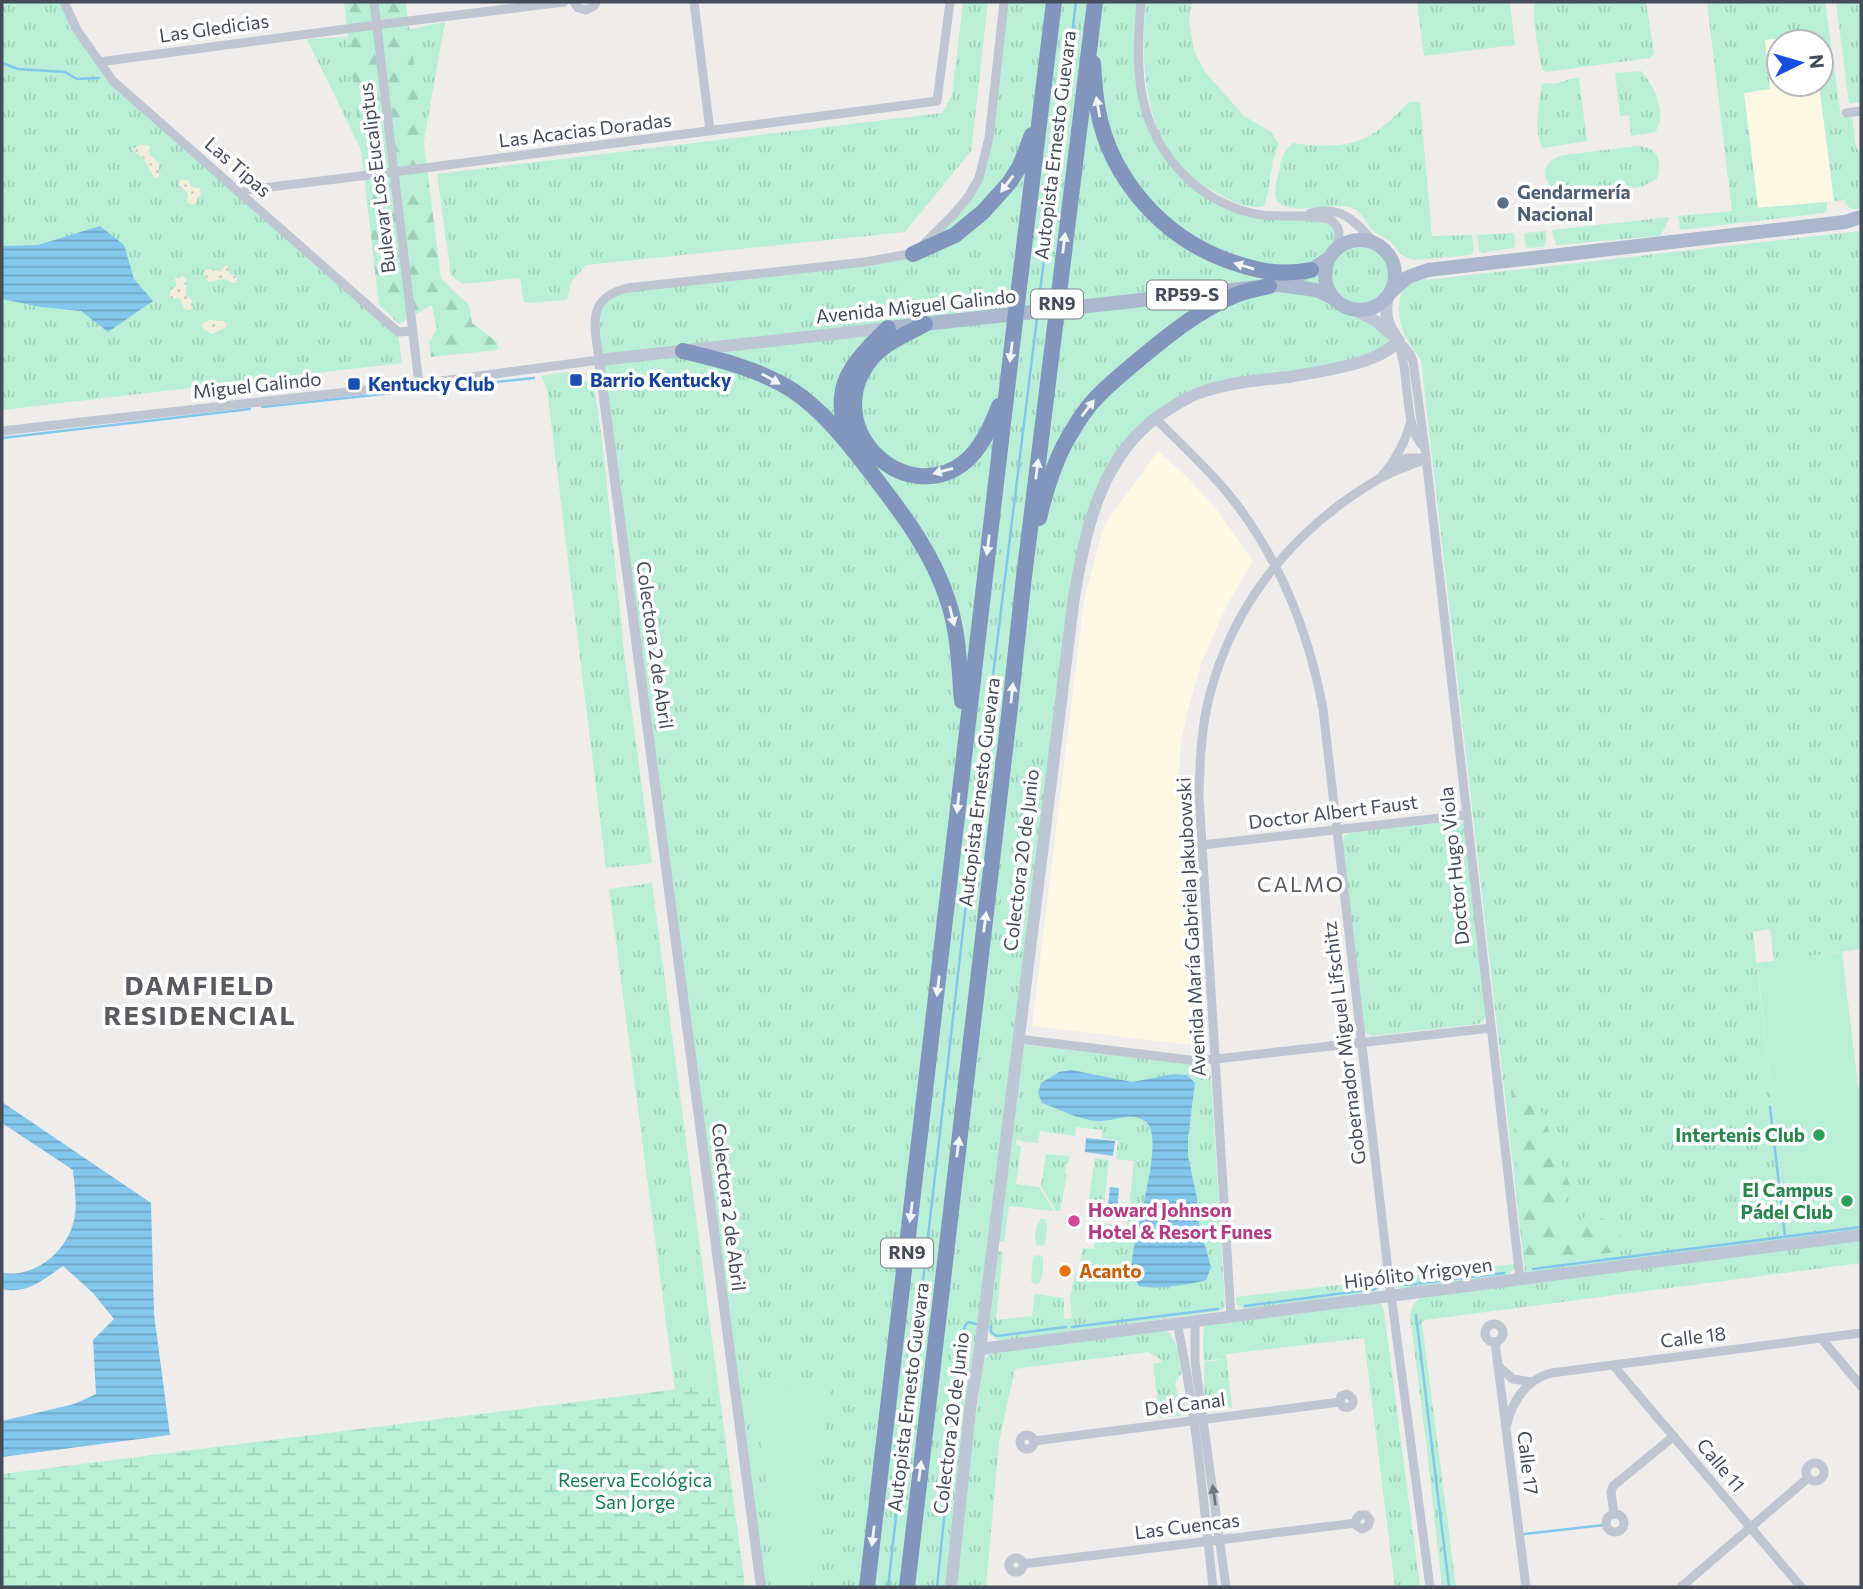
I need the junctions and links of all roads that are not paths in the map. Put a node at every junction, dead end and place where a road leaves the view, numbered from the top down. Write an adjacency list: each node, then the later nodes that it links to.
1 (64, 2): 14 (street, Las Tipas)
2 (373, 2): 13 (street, Bulevar Los Eucaliptus)
3 (564, 2): 13 (street, Las Gledicias)
4 (574, 2): 5 (street)
5 (596, 2)
6 (694, 2): 18 (street)
7 (950, 2): 18 (street, Las Acacias Doradas)
8 (1004, 2): 26 (street)
9 (1054, 2): 15 (highway, Autopista Ernesto Guevara / RN9)
10 (1095, 2): 12 (highway, Autopista Ernesto Guevara / RN9)
11 (1141, 2): 21 (street)
12 (1091, 24): 29 (highway, one-way to 12); 51 (highway, Autopista Ernesto Guevara / RN9, one-way to 12)
13 (376, 25): 14 (street, Las Gledicias); 19 (street, Bulevar Los Eucaliptus)
14 (99, 62): 20 (street, Las Tipas)
15 (1042, 99): 26 (highway, one-way to 26); 41 (highway, Autopista Ernesto Guevara / RN9, one-way to 41)
16 (1861, 111): 17 (street)
17 (1846, 113)
18 (710, 131): 19 (street, Las Acacias Doradas)
19 (394, 172): 20 (street, Las Acacias Doradas); 37 (street, Bulevar Los Eucaliptus)
20 (237, 191): 37 (street, Las Tipas)
21 (1301, 216): 25 (street); 27 (street)
22 (1861, 216): 23 (main road)
23 (1845, 222): 24 (main road); 30 (main road)
24 (1861, 225)
25 (1374, 242): 27 (main road); 28 (main road)
26 (913, 254): 40 (street, Colectora 2 de Abril)
27 (1332, 254): 29 (main road, Avenida Miguel Galindo / RP59-S); 33 (main road)
28 (1393, 262): 30 (main road); 32 (main road)
29 (1311, 270): 31 (main road, Avenida Miguel Galindo / RP59-S)
30 (1429, 270): 32 (main road)
31 (1273, 285): 33 (main road, Avenida Miguel Galindo / RP59-S); 35 (main road, Avenida Miguel Galindo / RP59-S); 51 (highway, one-way to 31)
32 (1391, 293): 34 (main road); 38 (main road, Doctor Hugo Viola)
33 (1331, 297): 34 (main road)
34 (1357, 311): 38 (main road, Doctor Hugo Viola)
35 (925, 324): 36 (main road, Avenida Miguel Galindo / RP59-S); 41 (highway, one-way to 35)
36 (888, 328): 39 (main road, Avenida Miguel Galindo / RP59-S); 46 (highway)
37 (412, 331): 42 (street, Bulevar Los Eucaliptus)
38 (1398, 342): 43 (main road, Colectora 20 de Junio); 44 (street, Doctor Hugo Viola); 47 (street, Doctor Hugo Viola)
39 (683, 351): 40 (main road, Avenida Miguel Galindo / RP59-S); 46 (highway, one-way to 46)
40 (599, 360): 42 (street, Miguel Galindo); 86 (street, Colectora 2 de Abril)
41 (1008, 380): 52 (highway, Autopista Ernesto Guevara / RN9, one-way to 52)
42 (419, 384): 45 (street, Miguel Galindo)
43 (1155, 418): 50 (street, Gobernador Miguel Lifschitz); 57 (main road, Colectora 20 de Junio)
44 (1411, 421): 47 (street, Doctor Hugo Viola); 48 (street, Avenida María Gabriela Jakubowski)
45 (2, 431)
46 (856, 453): 52 (highway, one-way to 52)
47 (1426, 454): 48 (street); 49 (street, Avenida María Gabriela Jakubowski); 53 (street, Doctor Hugo Viola)
48 (1391, 466): 49 (street, Avenida María Gabriela Jakubowski)
49 (1380, 477): 50 (street, Avenida María Gabriela Jakubowski)
50 (1275, 566): 54 (street, Gobernador Miguel Lifschitz); 55 (street, Avenida María Gabriela Jakubowski)
51 (1023, 585): 88 (highway, Autopista Ernesto Guevara / RN9, one-way to 51)
52 (965, 735): 87 (highway, Autopista Ernesto Guevara / RN9, one-way to 87)
53 (1467, 815): 54 (street, Doctor Albert Faust); 56 (street, Doctor Hugo Viola)
54 (1337, 830): 55 (street, Doctor Albert Faust); 58 (street, Gobernador Miguel Lifschitz)
55 (1202, 845): 59 (street, Avenida María Gabriela Jakubowski)
56 (1491, 1028): 58 (street); 61 (street, Doctor Hugo Viola)
57 (1018, 1039): 59 (street); 69 (main road, Colectora 20 de Junio)
58 (1361, 1043): 59 (street); 62 (street, Gobernador Miguel Lifschitz)
59 (1216, 1060): 63 (street, Avenida María Gabriela Jakubowski)
60 (1861, 1235): 61 (main road, Hipólito Yrigoyen)
61 (1520, 1279): 62 (main road, Hipólito Yrigoyen)
62 (1391, 1296): 63 (main road, Hipólito Yrigoyen); 92 (street, Gobernador Miguel Lifschitz)
63 (1231, 1316): 64 (main road, Hipólito Yrigoyen)
64 (1195, 1321): 65 (main road, Hipólito Yrigoyen); 75 (street)
65 (1177, 1323): 69 (main road, Hipólito Yrigoyen); 75 (street)
66 (1861, 1333): 67 (street, Calle 18)
67 (1821, 1338): 70 (street, Calle 18); 73 (street)
68 (1495, 1342): 71 (street, Calle 17)
69 (980, 1349): 89 (main road, Colectora 20 de Junio)
70 (1613, 1365): 72 (street, Calle 18); 77 (street, Calle 11)
71 (1498, 1366): 72 (street); 76 (street, Calle 17)
72 (1532, 1382): 76 (street)
73 (1861, 1386)
74 (1340, 1402): 75 (street, Del Canal)
75 (1198, 1420): 78 (street, Del Canal); 83 (street, one-way to 75); 84 (street)
76 (1506, 1427): 93 (street, Calle 17)
77 (1674, 1436): 80 (street); 82 (street, Calle 11)
78 (1034, 1441)
79 (1808, 1478): 82 (street)
80 (1614, 1514)
81 (1356, 1523): 83 (street, Las Cuencas)
82 (1751, 1528): 94 (street); 95 (street, Calle 11)
83 (1220, 1539): 84 (street, Las Cuencas); 91 (street)
84 (1208, 1541): 85 (street, Las Cuencas); 90 (street)
85 (1023, 1564)
86 (761, 1587)
87 (867, 1587)
88 (907, 1587)
89 (951, 1587)
90 (1213, 1587)
91 (1226, 1587)
92 (1430, 1587)
93 (1526, 1587)
94 (1681, 1587)
95 (1801, 1587)

